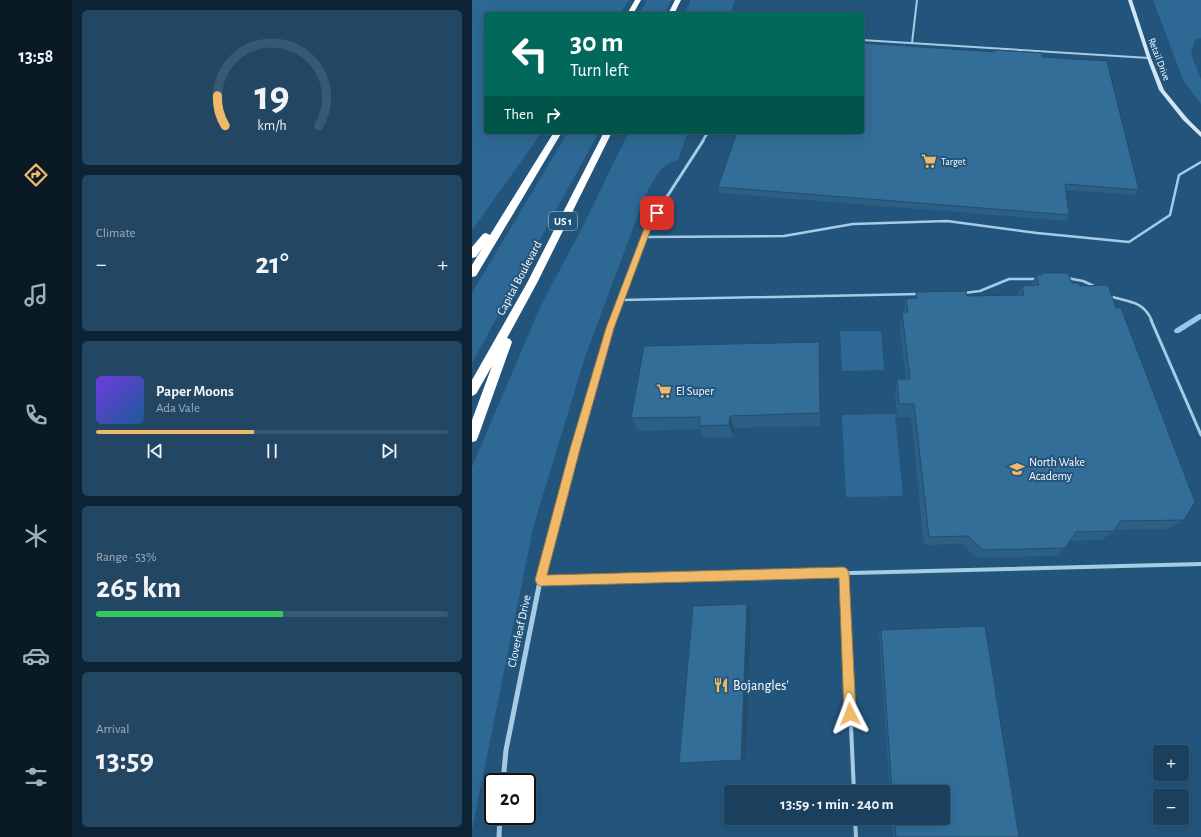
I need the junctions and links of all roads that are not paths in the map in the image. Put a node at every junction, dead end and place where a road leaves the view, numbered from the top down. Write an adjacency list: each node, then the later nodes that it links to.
1 (638, 0): 5 (highway)
2 (678, 0): 6 (highway)
3 (917, 0): 8 (lane)
4 (1130, 0): 9 (street, Retail Drive)
5 (631, 12)
6 (672, 12)
7 (864, 40): 8 (lane)
8 (912, 44): 9 (lane)
9 (1149, 58): 13 (street, Retail Drive)
10 (557, 134): 15 (highway)
11 (607, 134): 26 (highway, Capital Boulevard / US 1)
12 (707, 134): 16 (street, Cloverleaf Drive)
13 (1201, 136)
14 (1201, 162): 16 (lane)
15 (515, 201): 17 (highway); 18 (highway)
16 (644, 237): 25 (street, Cloverleaf Drive)
17 (472, 254)
18 (472, 273)
19 (1044, 278): 22 (lane)
20 (1065, 278): 21 (lane)
21 (1098, 289)
22 (962, 293)
23 (924, 294): 25 (lane)
24 (1106, 295): 28 (lane)
25 (621, 300): 32 (street, Cloverleaf Drive)
26 (518, 309): 27 (highway, Capital Boulevard / US 1); 29 (highway)
27 (472, 391)
28 (1201, 435)
29 (472, 437)
30 (1201, 564): 31 (lane)
31 (844, 573): 32 (lane); 34 (lane)
32 (540, 580): 33 (street, Cloverleaf Drive)
33 (504, 773)
34 (854, 785)
35 (500, 825): 37 (street)
36 (855, 825): 38 (lane)
37 (499, 837)
38 (856, 837)

